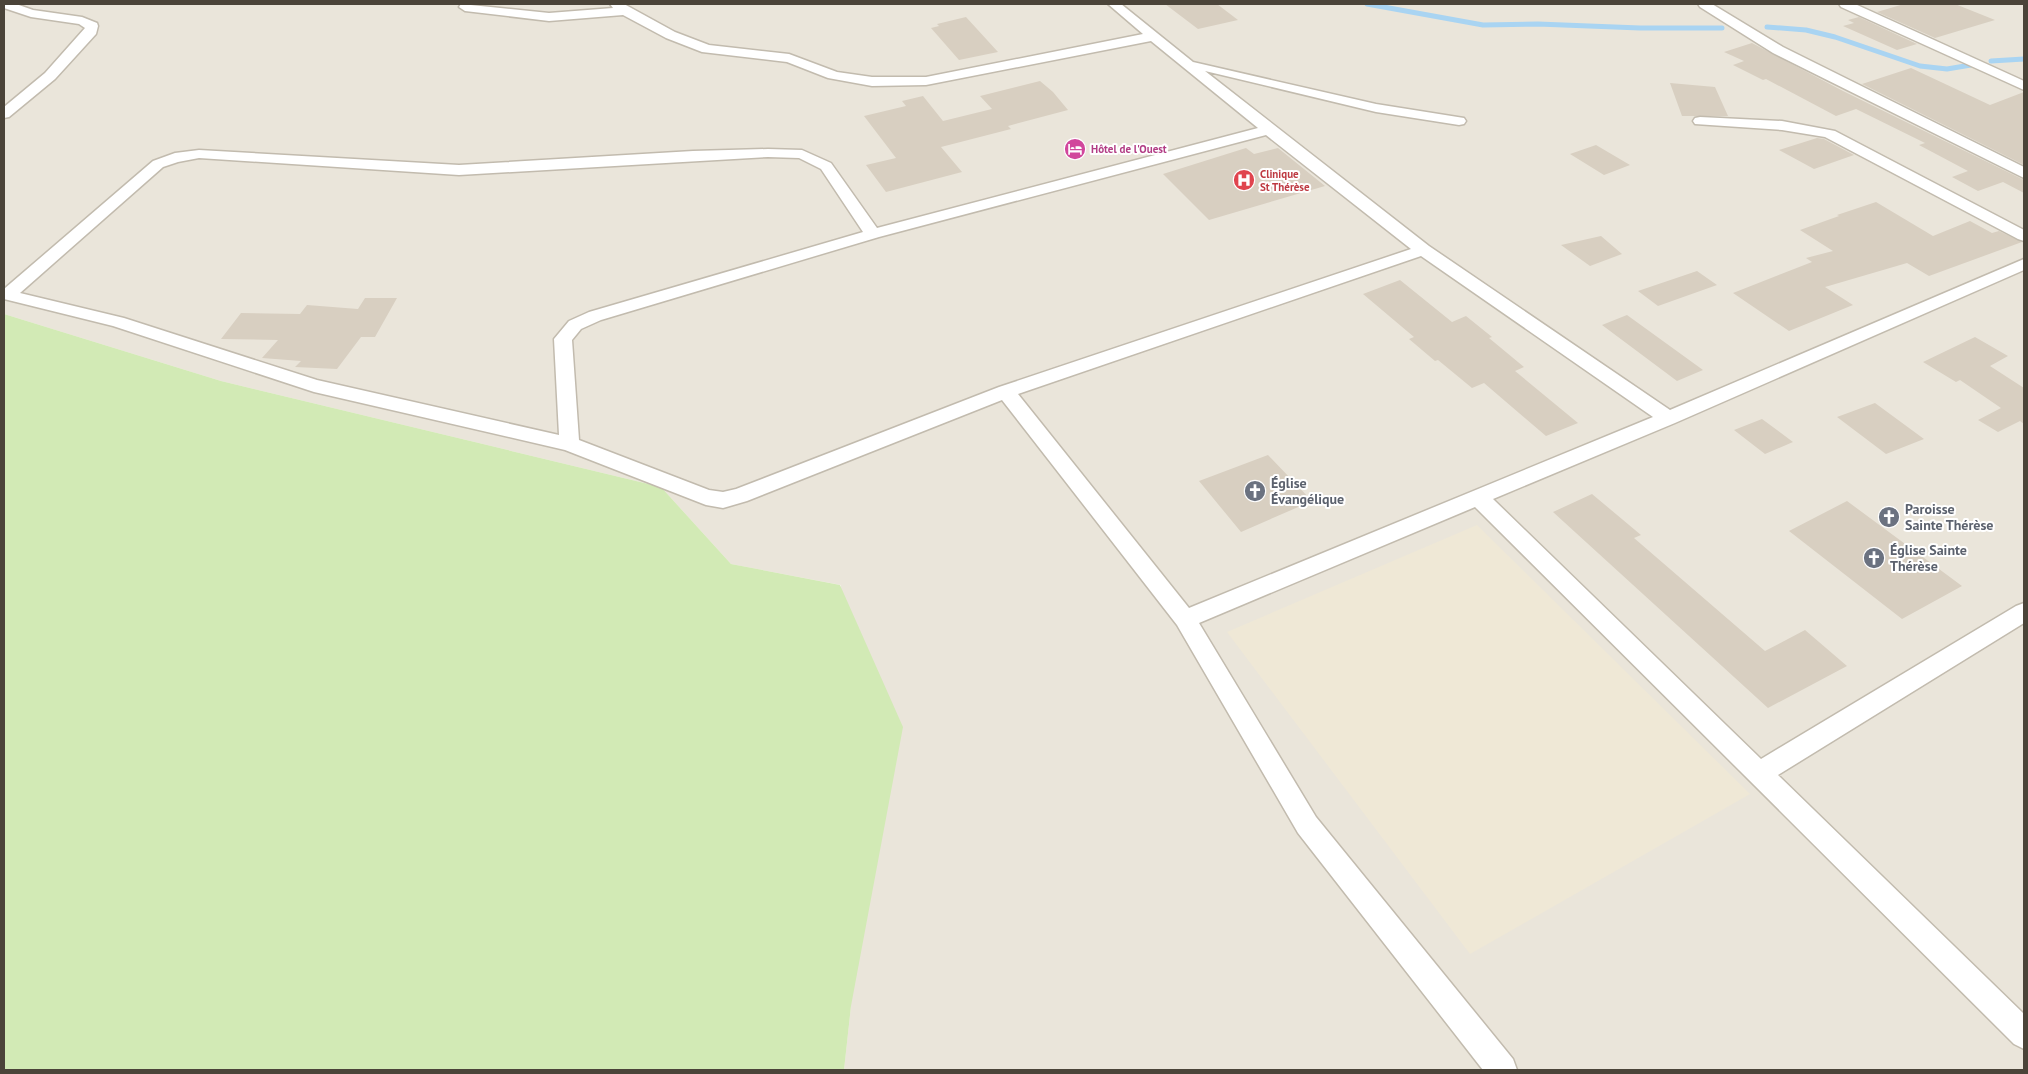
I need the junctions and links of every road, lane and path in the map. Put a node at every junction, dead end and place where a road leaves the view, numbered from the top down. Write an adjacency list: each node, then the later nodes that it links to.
1 (4, 4): 10 (street)
2 (1114, 4): 7 (street)
3 (1704, 4): 14 (street)
4 (1845, 4): 9 (street)
5 (465, 7): 6 (street)
6 (621, 8): 7 (street)
7 (1155, 36): 8 (street)
8 (1188, 63): 11 (street); 13 (street)
9 (2024, 86)
10 (4, 114)
11 (1459, 121)
12 (1700, 121): 16 (street)
13 (1269, 130): 15 (street); 17 (street)
14 (2024, 173)
15 (873, 234): 19 (street); 22 (street)
16 (2024, 236)
17 (1423, 250): 20 (street); 21 (street)
18 (2024, 264): 21 (street)
19 (6, 294): 22 (street)
20 (1006, 391): 22 (street); 24 (street)
21 (1668, 418): 23 (street)
22 (569, 444)
23 (1477, 496): 24 (street); 26 (street)
24 (1185, 619): 28 (street)
25 (2019, 621): 26 (street)
26 (1760, 772): 27 (street)
27 (2024, 1034)
28 (1502, 1070)

